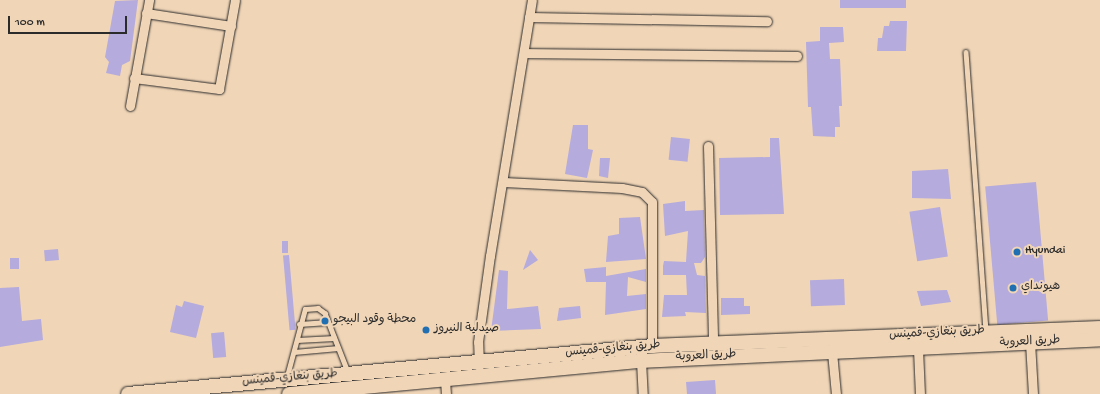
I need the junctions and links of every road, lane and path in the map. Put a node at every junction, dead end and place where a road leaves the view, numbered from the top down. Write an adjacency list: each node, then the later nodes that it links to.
1 (149, 0): 4 (street)
2 (235, 0): 7 (street)
3 (532, 0): 5 (street)
4 (146, 13): 7 (street); 11 (street)
5 (530, 17): 6 (street); 9 (street)
6 (767, 21)
7 (231, 26): 11 (street)
8 (966, 52): 18 (lane)
9 (524, 53): 10 (street); 14 (street)
10 (796, 56)
11 (134, 78): 12 (street)
12 (130, 106)
13 (708, 146): 22 (street)
14 (504, 182): 24 (street); 30 (street)
15 (328, 322): 16 (lane); 16 (lane); 19 (lane)
16 (299, 324): 21 (lane)
17 (1100, 328): 18 (main road, طريق بنغازي-قمينس)
18 (986, 331): 22 (main road, طريق بنغازي-قمينس)
19 (334, 338): 21 (lane); 25 (lane)
20 (1100, 339): 23 (main road, طريق العروبة)
21 (297, 340): 27 (lane)
22 (713, 342): 24 (main road, طريق بنغازي-قمينس)
23 (1030, 342): 26 (main road, طريق العروبة); 41 (street)
24 (652, 346): 30 (main road, طريق بنغازي-قمينس)
25 (338, 348): 27 (lane); 31 (lane)
26 (918, 349): 28 (main road, طريق العروبة); 40 (street)
27 (294, 352): 33 (lane)
28 (832, 352): 29 (main road, طريق العروبة); 39 (street)
29 (641, 361): 32 (main road, طريق العروبة); 38 (street)
30 (479, 362): 31 (main road, طريق بنغازي-قمينس); 32 (street)
31 (349, 374): 33 (main road, طريق بنغازي-قمينس)
32 (480, 376): 34 (main road, طريق العروبة)
33 (286, 379): 35 (main road, طريق بنغازي-قمينس)
34 (445, 380): 36 (main road, طريق العروبة); 37 (street)
35 (128, 394)
36 (289, 394)
37 (446, 394)
38 (642, 394)
39 (836, 394)
40 (920, 394)
41 (1033, 394)

